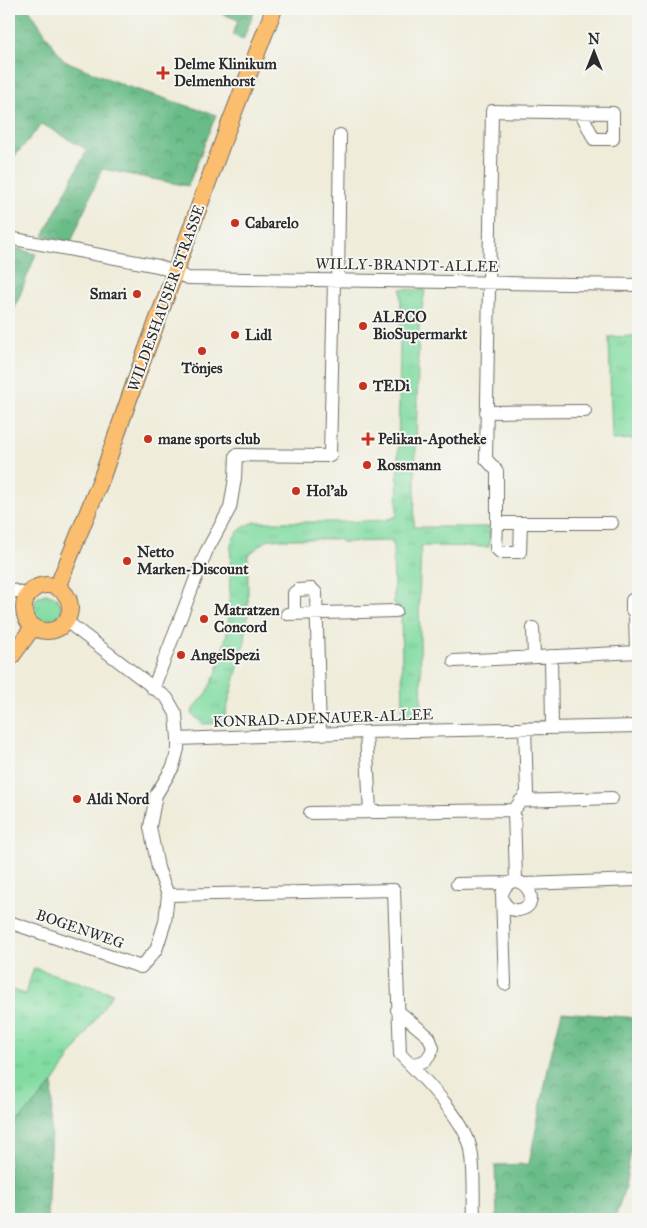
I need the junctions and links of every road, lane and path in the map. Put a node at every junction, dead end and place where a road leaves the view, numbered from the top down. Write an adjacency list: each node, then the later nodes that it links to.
1 (274, 9): 5 (main road, WILDESHAUSER STRASSE)
2 (581, 112): 7 (street)
3 (340, 135): 6 (street)
4 (9, 238): 5 (street, WILLY-BRANDT-ALLEE)
5 (175, 274): 6 (street, WILLY-BRANDT-ALLEE); 14 (main road, WILDESHAUSER STRASSE)
6 (337, 280): 7 (street, WILLY-BRANDT-ALLEE); 28 (street)
7 (489, 283): 8 (street, WILLY-BRANDT-ALLEE); 9 (street)
8 (638, 285)
9 (486, 412): 10 (street); 11 (street)
10 (585, 412)
11 (497, 522): 12 (street); 12 (street)
12 (521, 523): 13 (street)
13 (612, 523)
14 (57, 588): 16 (main road); 20 (main road)
15 (9, 589): 16 (street)
16 (27, 595): 21 (main road)
17 (632, 600): 23 (street)
18 (396, 611): 19 (street)
19 (317, 613): 19 (street); 33 (street)
20 (66, 621): 21 (main road); 28 (street)
21 (34, 627): 26 (main road)
22 (533, 628): 24 (street)
23 (637, 652): 25 (street)
24 (534, 656): 25 (street); 27 (street)
25 (551, 656): 31 (street)
26 (9, 660)
27 (454, 661)
28 (153, 689): 34 (street)
29 (638, 726): 31 (street, KONRAD-ADENAUER-ALLEE)
30 (526, 728): 31 (street, KONRAD-ADENAUER-ALLEE); 32 (street, KONRAD-ADENAUER-ALLEE); 36 (street)
31 (552, 728)
32 (366, 732): 33 (street, KONRAD-ADENAUER-ALLEE); 37 (street)
33 (320, 734): 34 (street, KONRAD-ADENAUER-ALLEE)
34 (178, 739): 42 (street)
35 (612, 798): 36 (street)
36 (517, 805): 37 (street); 40 (street)
37 (370, 812): 38 (street)
38 (310, 814)
39 (636, 880): 40 (street)
40 (517, 883): 41 (street); 43 (street); 43 (street)
41 (457, 884)
42 (168, 895): 44 (street, BOGENWEG); 46 (street)
43 (503, 901): 45 (street)
44 (9, 922)
45 (505, 984)
46 (397, 1010): 47 (street); 47 (street)
47 (410, 1064): 48 (street)
48 (474, 1219)

